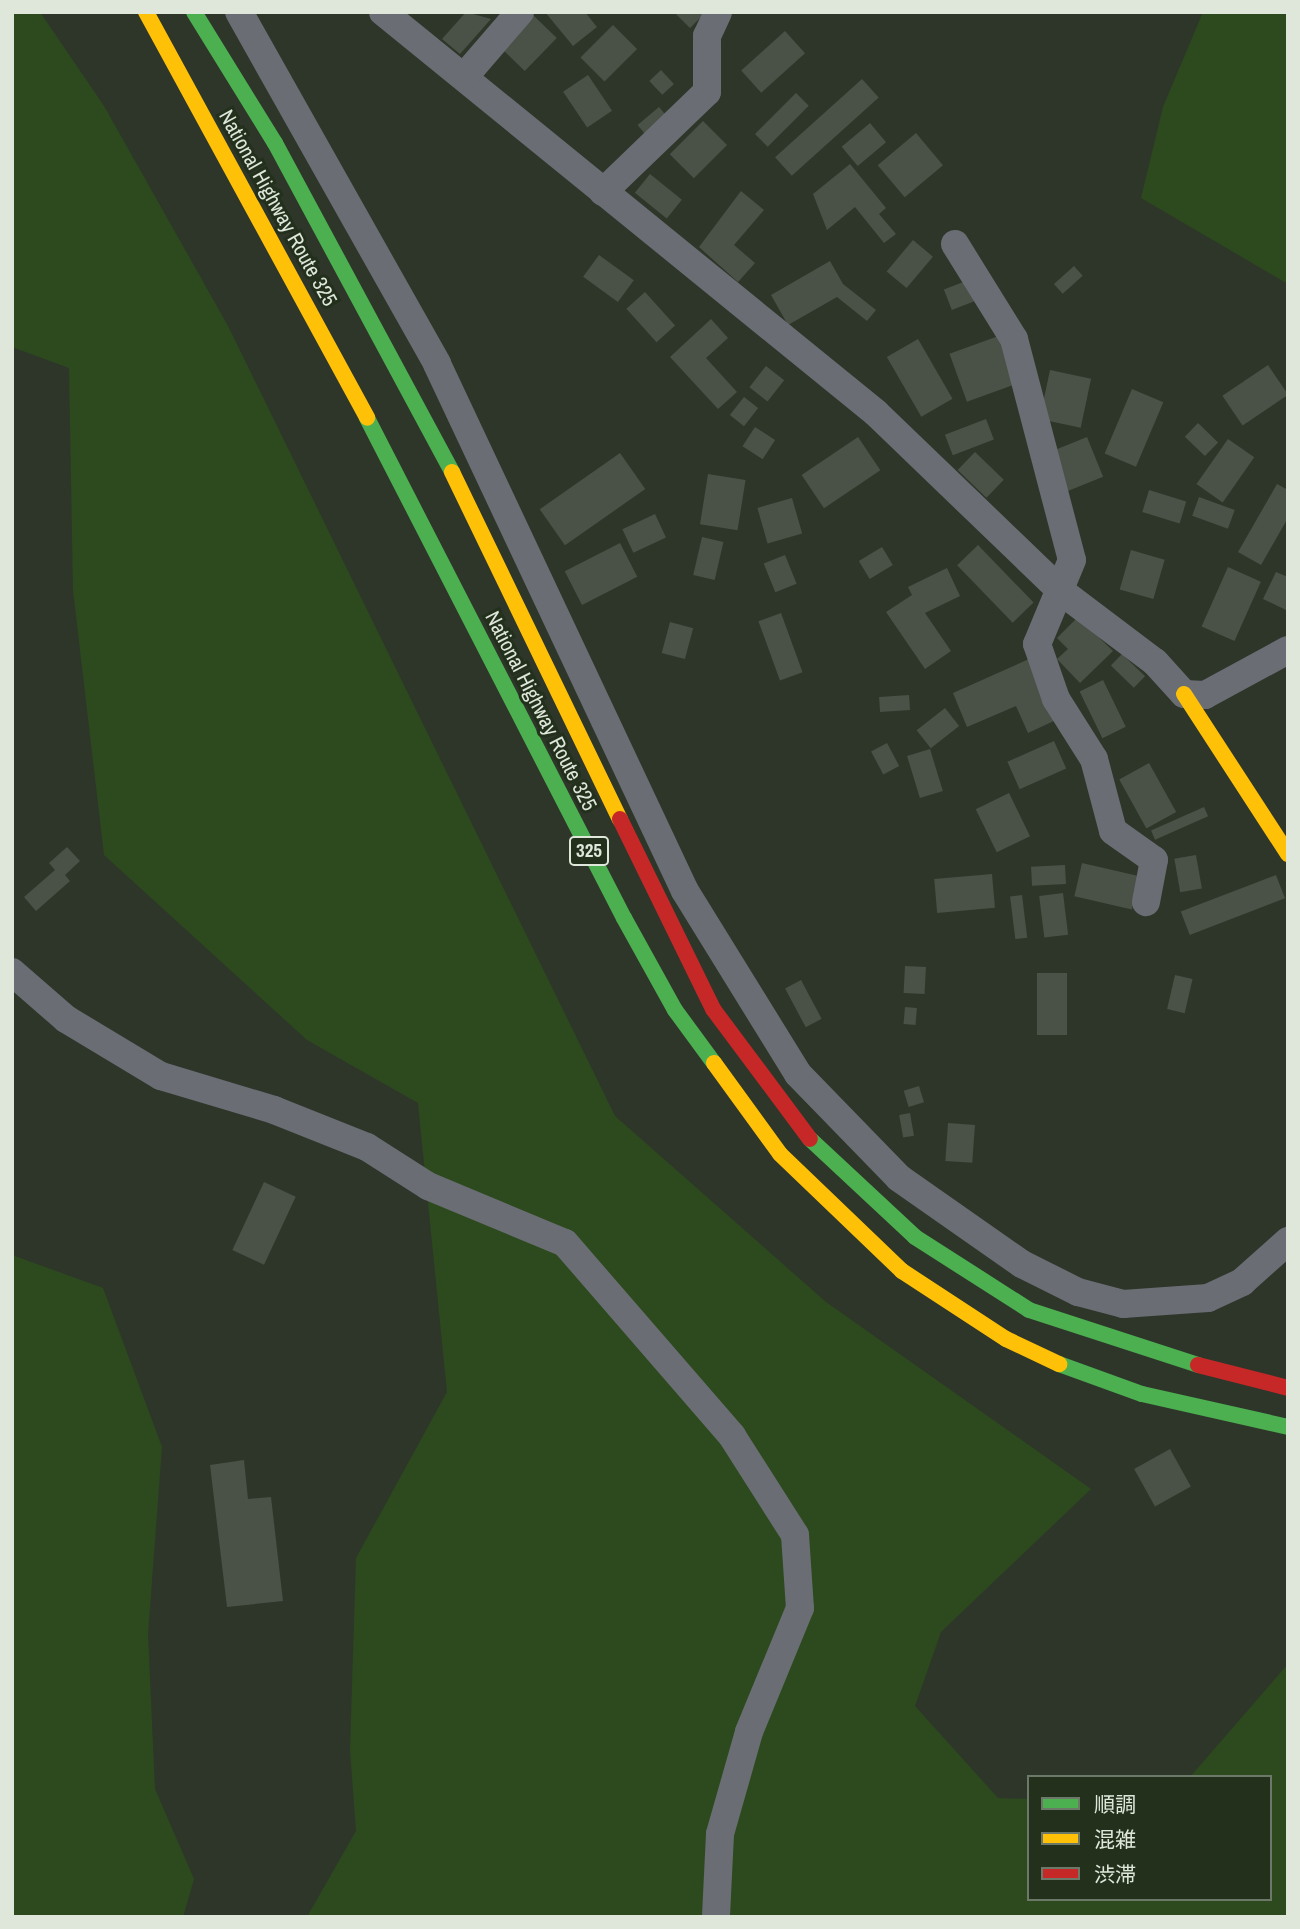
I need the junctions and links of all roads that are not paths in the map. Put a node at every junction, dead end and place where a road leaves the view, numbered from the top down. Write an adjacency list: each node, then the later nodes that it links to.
1 (146, 12): 18 (main road, National Highway Route 325 / 325)
2 (194, 12): 17 (main road, National Highway Route 325 / 325)
3 (239, 12): 16 (street)
4 (383, 12): 7 (street)
5 (520, 12): 7 (street)
6 (718, 12): 8 (street)
7 (464, 77): 8 (street)
8 (603, 192): 10 (street)
9 (955, 244): 10 (street)
10 (1062, 592): 12 (street); 14 (street)
11 (1288, 650): 12 (street)
12 (1184, 694): 13 (main road)
13 (1288, 854)
14 (1146, 902)
15 (12, 972): 19 (street)
16 (1288, 1241)
17 (1288, 1388)
18 (1288, 1427)
19 (716, 1917)

